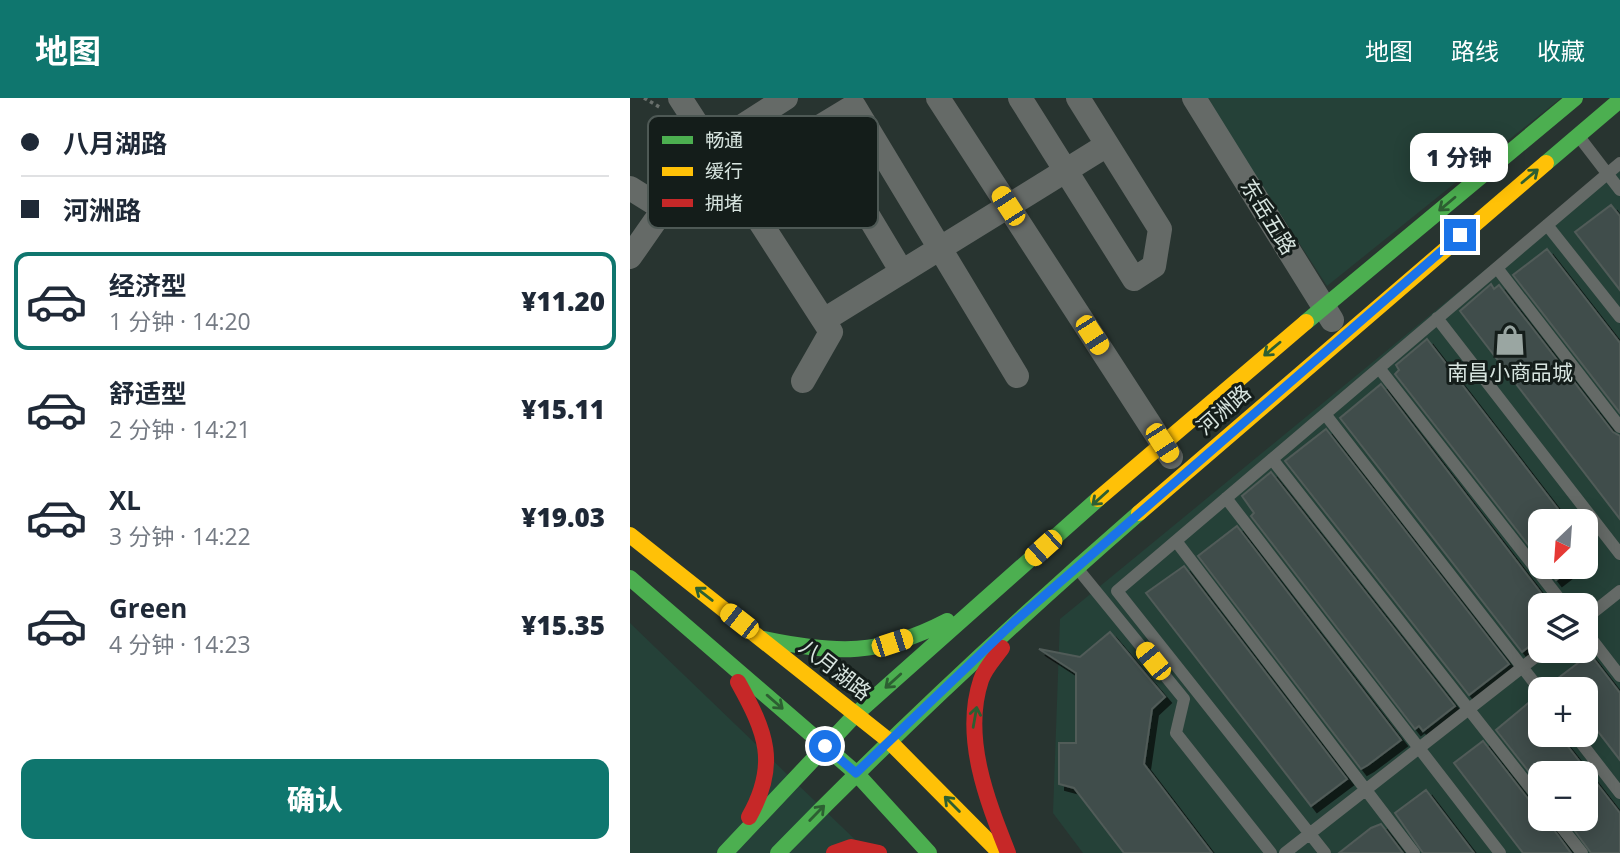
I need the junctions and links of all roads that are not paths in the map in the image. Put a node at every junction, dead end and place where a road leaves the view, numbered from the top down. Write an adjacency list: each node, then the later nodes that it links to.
1 (680, 98): 9 (street)
2 (786, 98): 10 (street)
3 (938, 98): 22 (street)
4 (1020, 98): 17 (street)
5 (1078, 98): 14 (street)
6 (1194, 98): 31 (street, 东岳五路)
7 (1575, 98): 31 (main road, one-way to 31)
8 (1617, 107): 13 (main road, 河洲路)
9 (692, 116)
10 (758, 116)
11 (837, 116): 12 (street)
12 (860, 116)
13 (1578, 135): 18 (lane); 35 (main road, 河洲路, one-way to 13)
14 (1107, 145): 17 (street); 17 (street)
15 (878, 146): 27 (street)
16 (1620, 163): 18 (lane)
17 (1066, 171): 22 (street)
18 (1608, 174): 20 (lane); 23 (lane)
19 (630, 188): 21 (street)
20 (1620, 190)
21 (648, 199)
22 (1008, 206): 27 (street); 41 (street)
23 (1547, 225): 29 (lane); 32 (lane)
24 (649, 228): 28 (street)
25 (764, 228): 34 (street)
26 (876, 228): 30 (street)
27 (940, 248): 30 (street); 37 (street)
28 (630, 257)
29 (1497, 268): 33 (lane); 40 (lane)
30 (902, 272): 34 (street)
31 (1323, 306): 35 (street, 东岳五路); 41 (main road, one-way to 41)
32 (1620, 317)
33 (1437, 318): 36 (lane); 47 (lane)
34 (824, 320): 38 (street)
35 (1342, 335): 43 (main road, 河洲路)
36 (1380, 368): 39 (lane); 51 (lane)
37 (1017, 376)
38 (803, 381)
39 (1325, 414): 42 (lane); 59 (lane)
40 (1620, 428)
41 (1162, 443): 43 (street); 52 (main road, one-way to 52)
42 (1272, 459): 44 (lane); 62 (lane)
43 (1183, 475): 48 (main road, 河洲路)
44 (1226, 498): 46 (lane); 67 (lane)
45 (630, 536): 55 (main road, 八月湖路, one-way to 45)
46 (1176, 541): 70 (lane); 73 (lane)
47 (1620, 554)
48 (1077, 567): 54 (main road, 河洲路); 81 (lane)
49 (630, 578): 57 (main road)
50 (1620, 591): 53 (lane)
51 (1555, 593)
52 (983, 601): 55 (main road); 63 (main road, one-way to 63)
53 (1598, 608)
54 (1026, 612): 64 (main road, 河洲路); 80 (main road, one-way to 54)
55 (761, 638): 63 (main road, 八月湖路)
56 (1598, 648): 60 (lane)
57 (723, 657): 65 (main road, one-way to 65); 74 (main road)
58 (1528, 662): 59 (lane)
59 (1522, 667): 61 (lane); 62 (lane)
60 (1620, 676)
61 (1530, 677)
62 (1469, 709): 67 (lane); 69 (lane)
63 (856, 713): 64 (main road, 八月湖路); 65 (main road)
64 (888, 740): 68 (main road, 河洲路); 79 (main road, 八月湖路, one-way to 64)
65 (825, 746): 68 (main road); 74 (main road)
66 (1584, 747): 71 (lane)
67 (1419, 748): 70 (lane); 85 (lane)
68 (856, 773): 75 (main road, 河洲路, one-way to 68); 78 (main road)
69 (1528, 785)
70 (1366, 790): 73 (lane); 84 (lane)
71 (1620, 793)
72 (1564, 831): 86 (lane)
73 (1310, 834): 82 (lane); 83 (lane)
74 (725, 853)
75 (778, 853)
76 (834, 853): 77 (main road)
77 (879, 853)
78 (929, 853)
79 (1000, 853)
80 (1008, 853)
81 (1271, 853)
82 (1285, 853)
83 (1325, 853)
84 (1414, 853)
85 (1500, 853)
86 (1581, 853)

